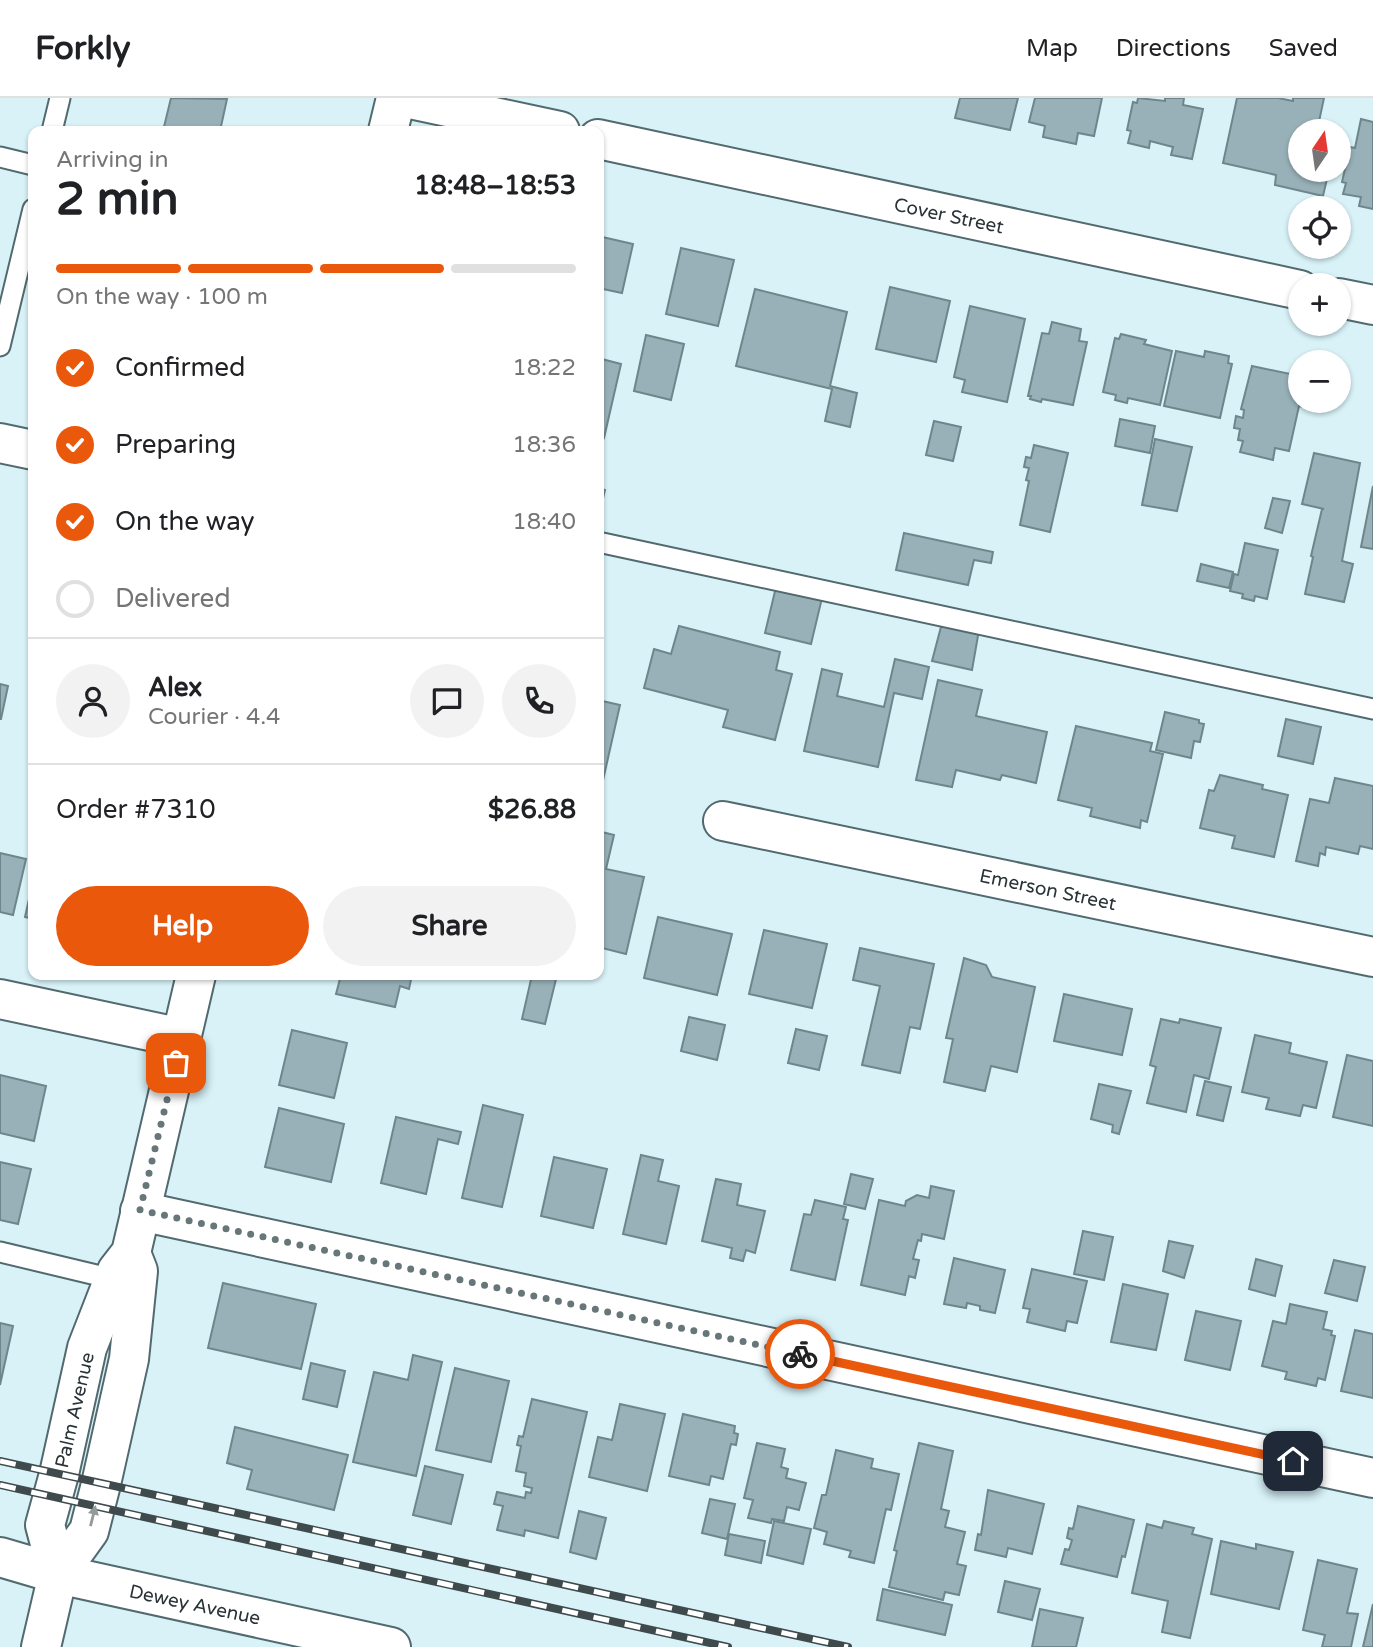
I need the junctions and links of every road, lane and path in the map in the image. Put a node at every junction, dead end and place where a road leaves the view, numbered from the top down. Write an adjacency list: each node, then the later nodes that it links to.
1 (60, 98): 4 (lane)
2 (396, 98): 5 (street)
3 (405, 98): 6 (street)
4 (53, 126)
5 (389, 126)
6 (537, 126)
7 (604, 140): 11 (street, Cover Street)
8 (0, 158): 9 (lane)
9 (28, 164)
10 (28, 230): 14 (lane)
11 (1288, 287)
12 (1351, 300): 13 (street)
13 (1373, 305)
14 (0, 346)
15 (0, 443): 16 (street)
16 (28, 449)
17 (604, 543): 18 (lane)
18 (1373, 709)
19 (723, 821): 20 (street, Emerson Street)
20 (1373, 957)
21 (195, 980): 23 (street)
22 (0, 999): 23 (street)
23 (182, 1038): 24 (street)
24 (140, 1210): 26 (street); 27 (street)
25 (0, 1252): 26 (lane)
26 (122, 1266): 29 (street)
27 (1373, 1478)
28 (0, 1557): 29 (street, Dewey Avenue)
29 (58, 1574): 30 (street); 31 (street, Dewey Avenue)
30 (41, 1647)
31 (391, 1647)

